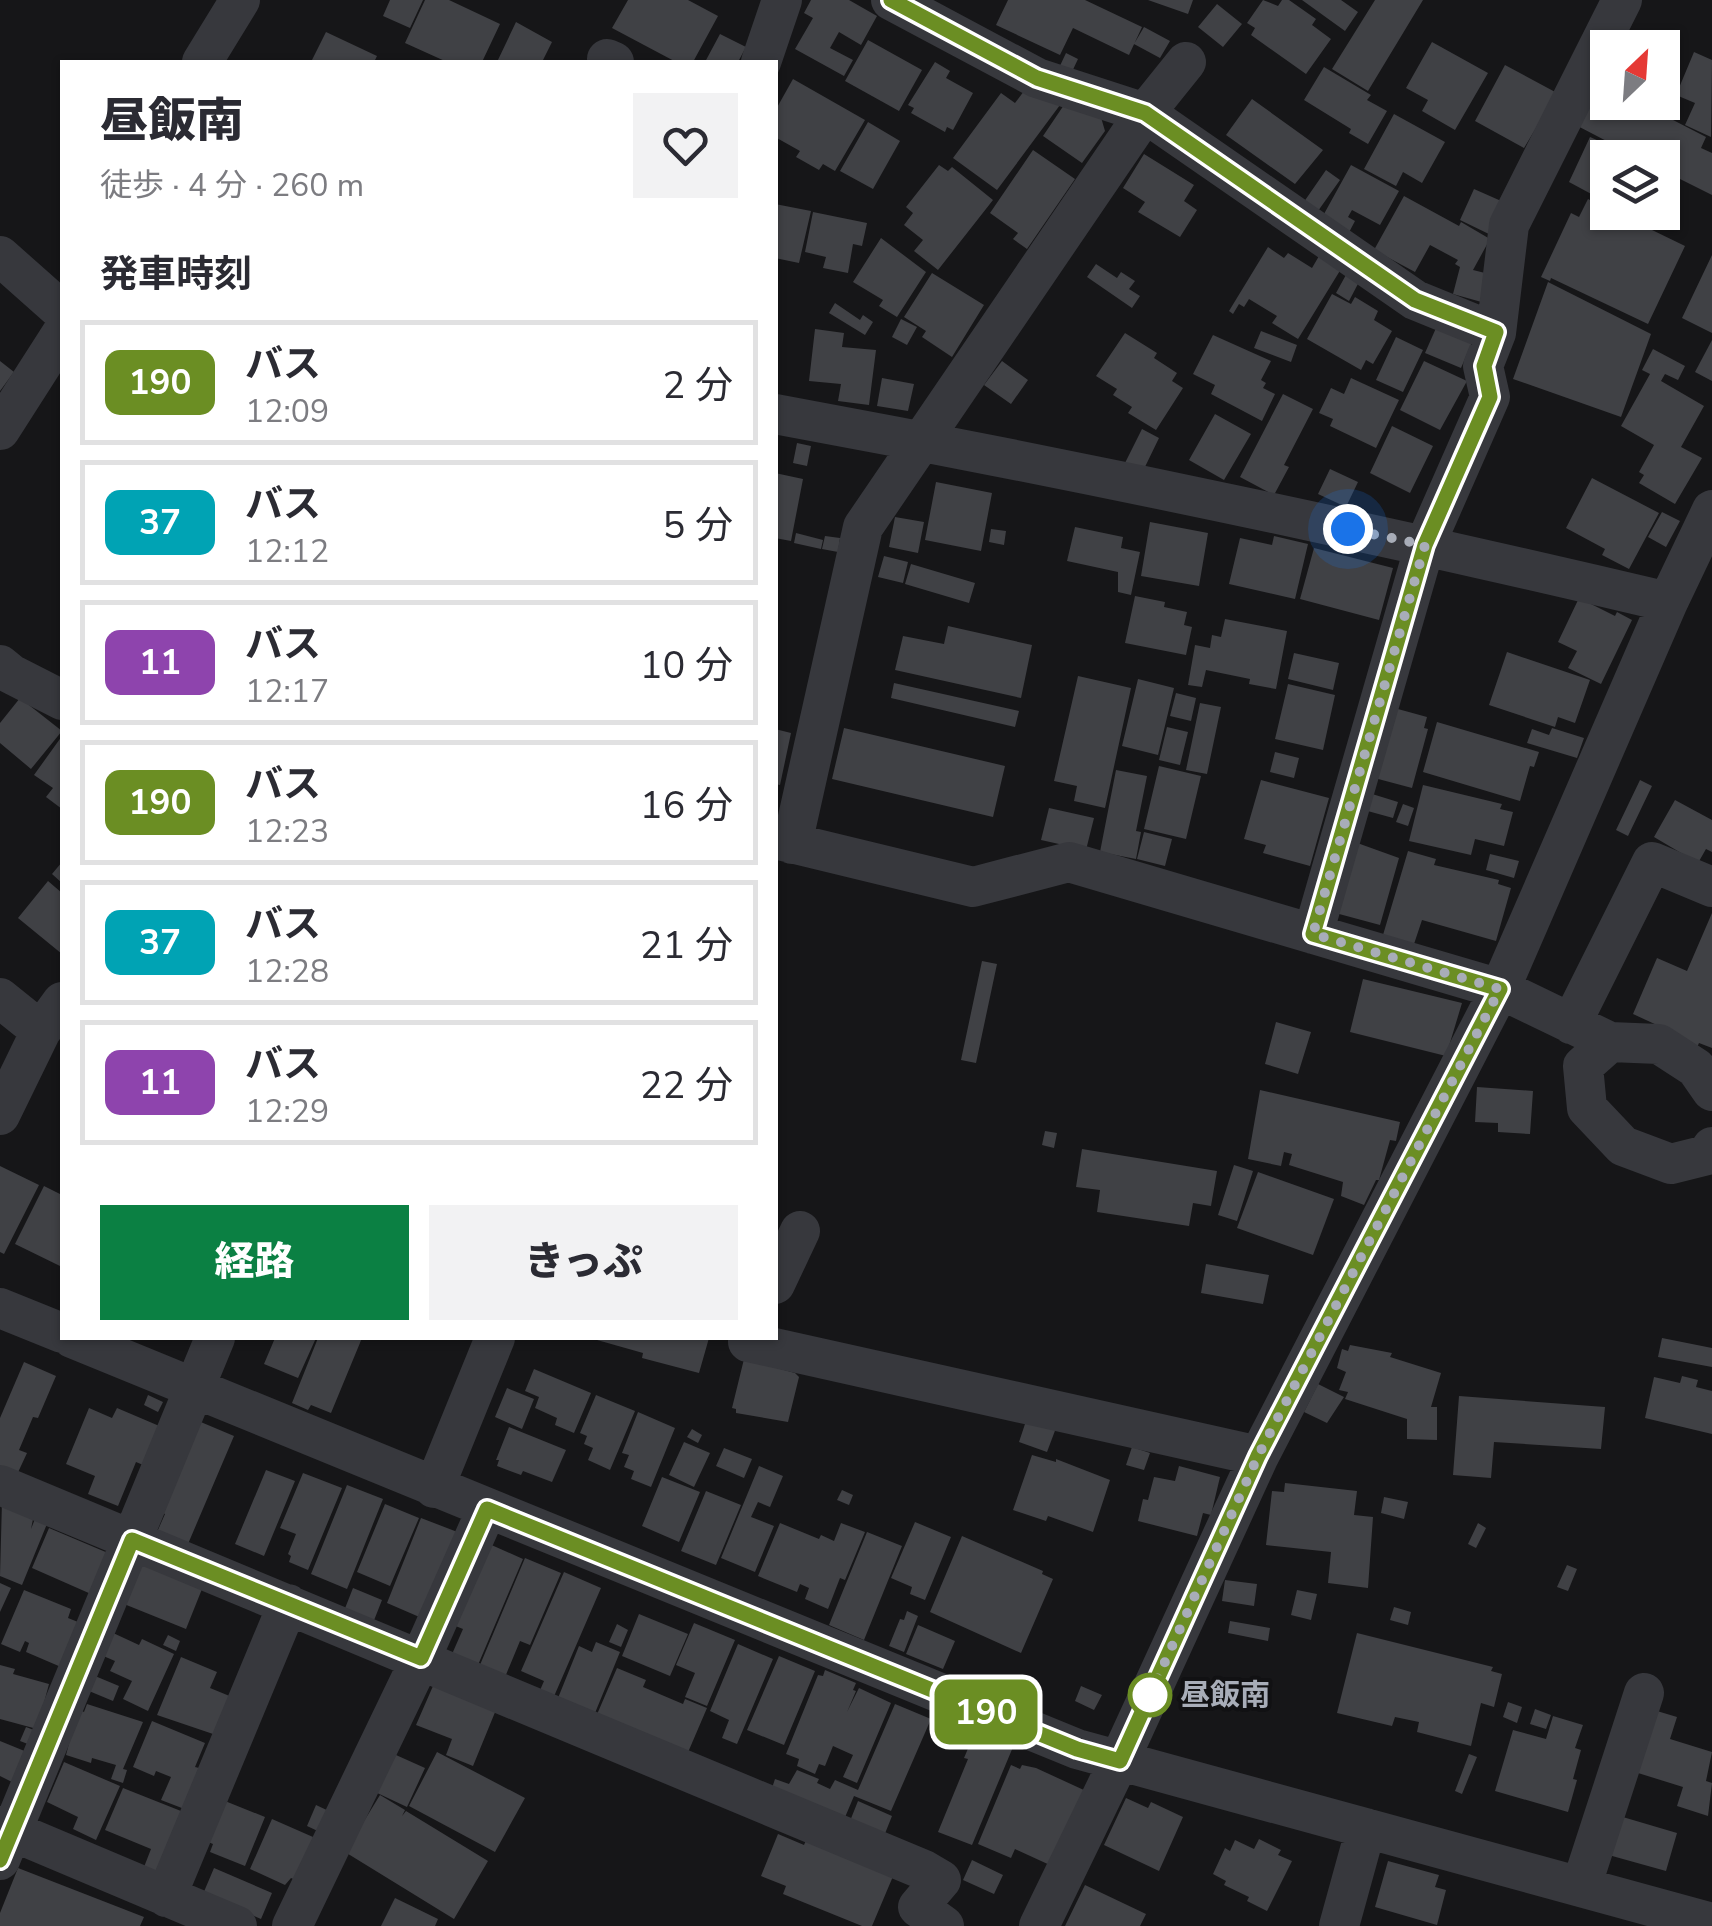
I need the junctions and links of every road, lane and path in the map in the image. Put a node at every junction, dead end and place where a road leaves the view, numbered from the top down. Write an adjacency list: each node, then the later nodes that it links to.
1 (240, 0): 5 (street)
2 (782, 0): 6 (street)
3 (891, 0): 8 (street)
4 (1622, 0): 11 (street)
5 (203, 60)
6 (762, 60)
7 (1186, 62): 8 (street)
8 (1145, 113): 11 (street); 15 (street)
9 (0, 256): 10 (street)
10 (60, 309)
11 (1496, 332): 17 (street)
12 (60, 335): 14 (street)
13 (778, 415): 15 (street)
14 (0, 430)
15 (921, 440): 17 (street); 21 (street)
16 (1712, 510): 18 (street)
17 (1425, 545): 18 (street); 23 (street)
18 (1668, 602): 24 (street)
19 (0, 665): 20 (street)
20 (60, 699)
21 (784, 842): 23 (street)
22 (1712, 886): 27 (street)
23 (1313, 934): 24 (street)
24 (1500, 989): 27 (street); 41 (street)
25 (0, 998): 26 (street)
26 (52, 1016): 30 (street)
27 (1571, 1024): 28 (street)
28 (1610, 1042): 29 (street); 31 (street)
29 (1712, 1091)
30 (0, 1114)
31 (1712, 1147)
32 (800, 1232): 33 (street)
33 (778, 1278)
34 (0, 1308): 35 (street)
35 (60, 1333)
36 (77, 1340): 40 (street)
37 (214, 1340): 40 (street)
38 (494, 1340): 43 (street)
39 (749, 1340): 41 (street)
40 (192, 1387): 43 (street); 45 (street)
41 (1258, 1456): 49 (street)
42 (0, 1484): 45 (street)
43 (434, 1488): 44 (street)
44 (487, 1509): 47 (street); 49 (street)
45 (132, 1540): 46 (street); 51 (street)
46 (288, 1604): 47 (street); 53 (street)
47 (421, 1658): 56 (street); 57 (street)
48 (1644, 1693): 52 (street)
49 (1120, 1761): 50 (street); 58 (street)
50 (1366, 1828): 52 (street); 59 (street)
51 (4, 1839): 53 (street)
52 (1581, 1887): 54 (street)
53 (166, 1897): 55 (street)
54 (1712, 1923)
55 (237, 1926)
56 (292, 1926)
57 (944, 1926)
58 (1039, 1926)
59 (1339, 1926)

